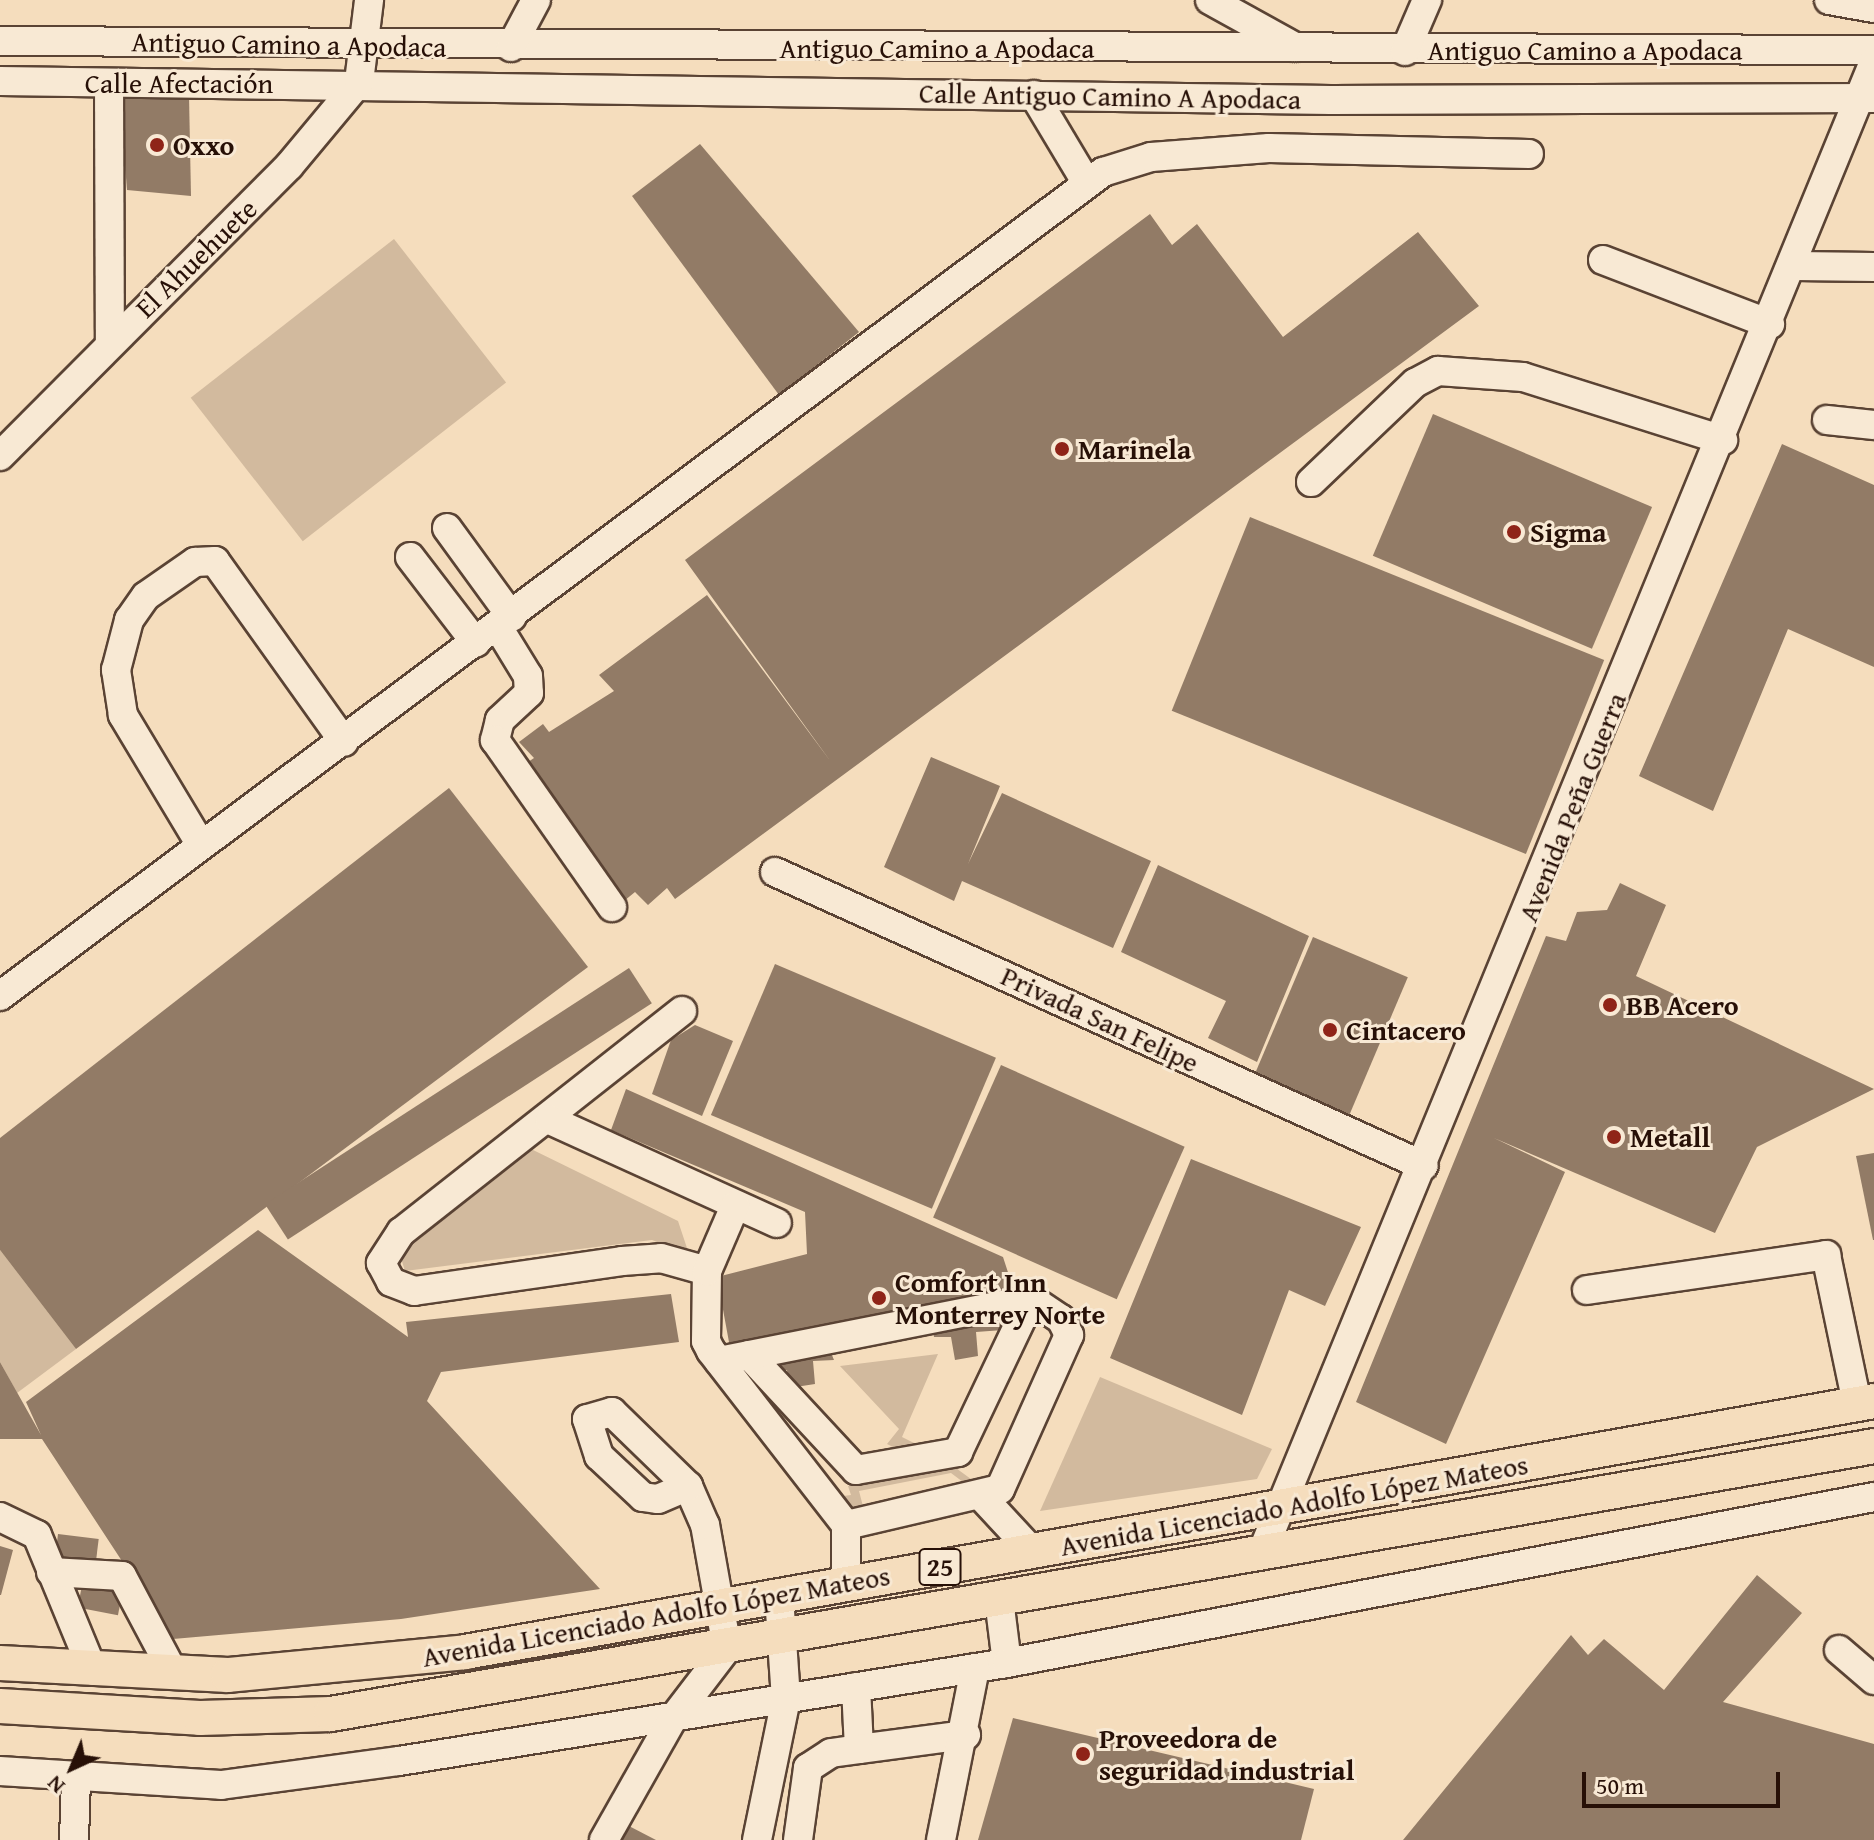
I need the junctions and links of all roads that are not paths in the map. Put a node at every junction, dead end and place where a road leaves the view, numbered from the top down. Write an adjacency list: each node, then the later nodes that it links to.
1 (369, 0): 8 (street, El Ahuehuete)
2 (536, 0): 9 (street)
3 (1210, 0): 10 (street)
4 (1427, 0): 12 (street)
5 (1829, 0): 6 (street)
6 (1874, 8)
7 (0, 41): 8 (street, Antiguo Camino a Apodaca)
8 (367, 44): 9 (street, Antiguo Camino a Apodaca); 15 (street, El Ahuehuete)
9 (511, 47): 10 (street, Antiguo Camino a Apodaca)
10 (1299, 49): 12 (street, Antiguo Camino a Apodaca)
11 (1874, 50): 12 (street, Antiguo Camino a Apodaca)
12 (1405, 51)
13 (1874, 62): 18 (street, Avenida Peña Guerra)
14 (0, 81): 16 (street, Calle Afectación)
15 (359, 82): 16 (street, Calle Afectación); 17 (street, Calle Antiguo Camino A Apodaca); 25 (street, El Ahuehuete)
16 (109, 84): 25 (street)
17 (1034, 95): 18 (street, Calle Antiguo Camino A Apodaca); 20 (street)
18 (1868, 98): 22 (street, Avenida Peña Guerra)
19 (1529, 154): 20 (street)
20 (1086, 182): 33 (street)
21 (1603, 260): 24 (street)
22 (1796, 266): 23 (street); 24 (street, Avenida Peña Guerra)
23 (1874, 267)
24 (1770, 324): 28 (street, Avenida Peña Guerra)
25 (110, 341): 29 (street, El Ahuehuete)
26 (1827, 420): 27 (street)
27 (1874, 425)
28 (1723, 440): 30 (street); 41 (street, Avenida Peña Guerra)
29 (0, 456)
30 (1311, 482)
31 (447, 528): 33 (street)
32 (410, 557): 33 (street)
33 (495, 629): 34 (street); 37 (street)
34 (344, 742): 35 (street); 35 (street)
35 (201, 845): 38 (street)
36 (775, 872): 41 (street, Privada San Felipe)
37 (612, 907)
38 (0, 996)
39 (682, 1011): 40 (street)
40 (550, 1120): 42 (street); 44 (street)
41 (1424, 1166): 54 (street, Avenida Peña Guerra)
42 (735, 1206): 43 (street); 44 (street)
43 (777, 1223)
44 (707, 1271): 48 (street)
45 (1587, 1290): 49 (street)
46 (1031, 1299): 47 (street); 47 (street); 52 (street)
47 (749, 1355): 48 (street)
48 (719, 1361): 56 (street)
49 (1866, 1402): 54 (main road, Avenida Licenciado Adolfo López Mateos / 25)
50 (1874, 1446): 57 (main road, Avenida Licenciado Adolfo López Mateos / 25)
51 (688, 1486): 63 (street)
52 (982, 1497): 56 (street); 58 (street)
53 (1874, 1497): 68 (street)
54 (1278, 1507): 57 (street, Avenida Peña Guerra); 58 (main road, Avenida Licenciado Adolfo López Mateos / 25)
55 (0, 1517): 59 (street)
56 (846, 1525): 60 (street)
57 (1263, 1550): 62 (main road, Avenida Licenciado Adolfo López Mateos / 25)
58 (1033, 1552): 60 (main road, Avenida Licenciado Adolfo López Mateos / 25)
59 (51, 1572): 70 (street); 71 (street)
60 (846, 1583): 61 (main road, Avenida Licenciado Adolfo López Mateos / 25)
61 (779, 1595): 63 (main road, Avenida Licenciado Adolfo López Mateos / 25); 64 (street)
62 (999, 1599): 64 (main road, Avenida Licenciado Adolfo López Mateos / 25); 68 (street)
63 (721, 1606): 65 (street); 71 (main road, Avenida Licenciado Adolfo López Mateos / 25)
64 (782, 1639): 65 (main road, Avenida Licenciado Adolfo López Mateos / 25); 74 (street)
65 (727, 1648): 75 (main road, Avenida Licenciado Adolfo López Mateos / 25); 76 (street)
66 (1839, 1650): 72 (street)
67 (0, 1663): 70 (main road, Avenida Licenciado Adolfo López Mateos / 25)
68 (1007, 1663): 69 (street)
69 (975, 1668): 73 (street); 77 (street)
70 (93, 1671): 71 (main road, Avenida Licenciado Adolfo López Mateos / 25)
71 (174, 1674)
72 (1874, 1680)
73 (856, 1687): 74 (street); 78 (street)
74 (786, 1699): 76 (street); 83 (street)
75 (0, 1706)
76 (672, 1720): 80 (street); 82 (street)
77 (966, 1735): 78 (street); 85 (street)
78 (859, 1749): 84 (street)
79 (0, 1771): 80 (street)
80 (76, 1779): 81 (street)
81 (74, 1840)
82 (604, 1840)
83 (757, 1840)
84 (798, 1840)
85 (941, 1840)

